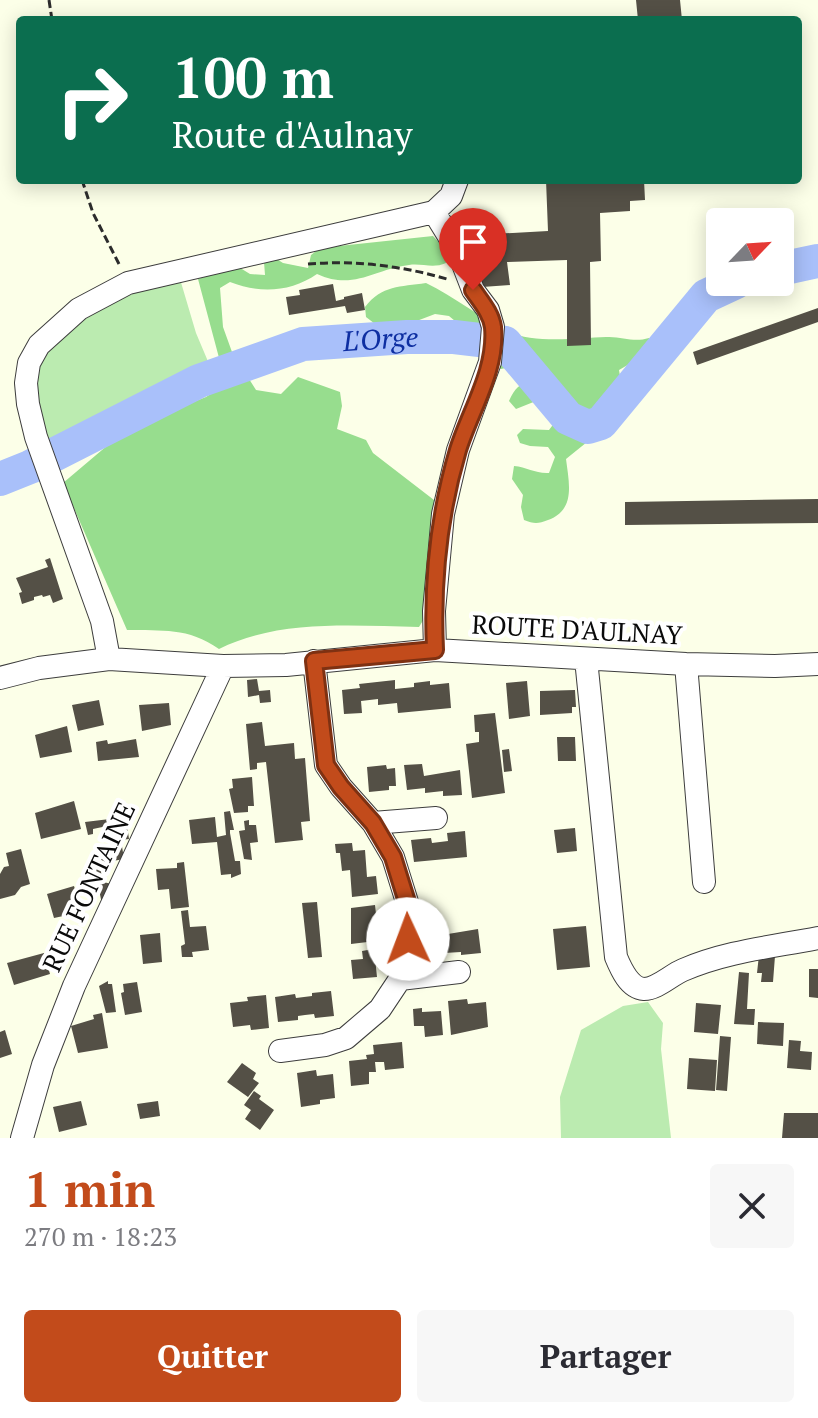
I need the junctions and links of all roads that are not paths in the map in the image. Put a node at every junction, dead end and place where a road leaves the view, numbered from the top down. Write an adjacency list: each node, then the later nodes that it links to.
1 (456, 184): 2 (street)
2 (434, 212): 3 (street); 4 (street)
3 (435, 650): 5 (street, ROUTE D'AULNAY); 6 (street, ROUTE D'AULNAY)
4 (109, 659): 9 (street, ROUTE D'AULNAY); 10 (street, ROUTE D'AULNAY)
5 (586, 659): 7 (street, ROUTE D'AULNAY); 14 (street)
6 (314, 661): 9 (street, ROUTE D'AULNAY); 12 (street)
7 (686, 664): 8 (street, ROUTE D'AULNAY); 13 (street)
8 (818, 664)
9 (223, 666): 18 (street, RUE FONTAINE)
10 (0, 678)
11 (436, 818): 12 (street)
12 (373, 823): 16 (street)
13 (704, 882)
14 (818, 938)
15 (459, 972): 16 (street)
16 (400, 979): 17 (street)
17 (280, 1051)
18 (22, 1138)

